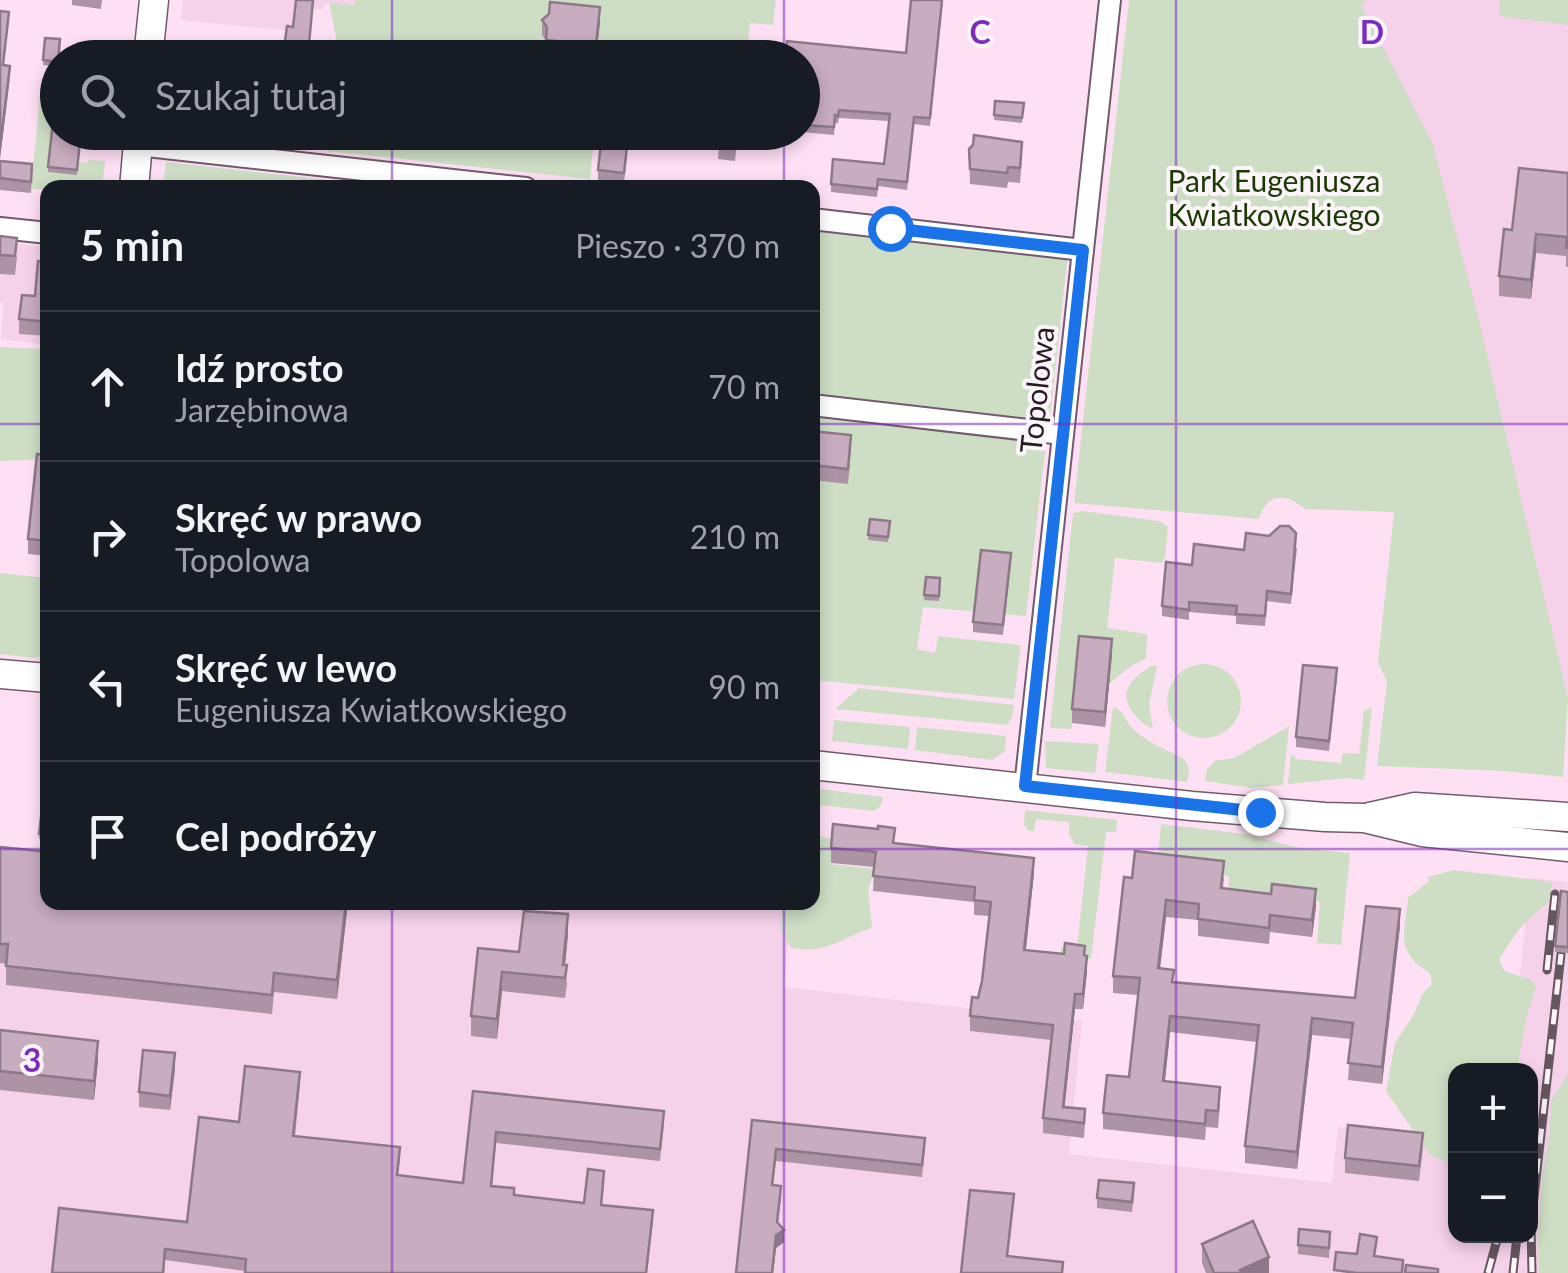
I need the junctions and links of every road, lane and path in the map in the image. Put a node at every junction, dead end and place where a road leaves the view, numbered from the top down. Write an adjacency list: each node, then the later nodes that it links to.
1 (154, 0): 3 (main road)
2 (1110, 0): 11 (street, Topolowa)
3 (150, 40)
4 (138, 150): 6 (main road)
5 (226, 150): 7 (street)
6 (135, 180)
7 (463, 180)
8 (820, 220): 11 (street)
9 (0, 228): 10 (street)
10 (40, 232)
11 (1083, 250): 13 (street, Topolowa)
12 (820, 406): 13 (street)
13 (1063, 434): 17 (street, Topolowa)
14 (0, 674): 15 (main road)
15 (40, 677)
16 (820, 766): 17 (main road)
17 (1025, 786): 19 (main road)
18 (1568, 816): 19 (main road)
19 (1364, 818): 20 (main road)
20 (1568, 848)

